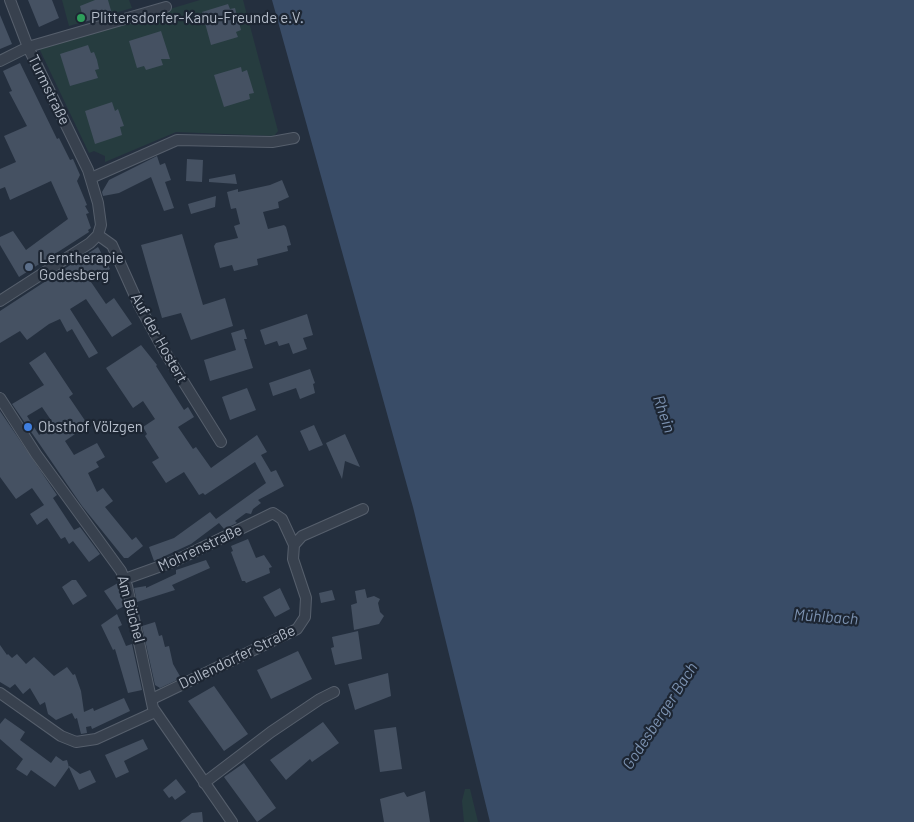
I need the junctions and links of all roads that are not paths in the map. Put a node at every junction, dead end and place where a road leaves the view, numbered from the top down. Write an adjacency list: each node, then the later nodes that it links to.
1 (10, 0): 3 (street, Turmstraße)
2 (166, 7): 3 (street)
3 (28, 46): 4 (street); 6 (street, Turmstraße)
4 (0, 61)
5 (294, 138): 6 (street)
6 (91, 178): 7 (street, Turmstraße)
7 (98, 235): 8 (street); 10 (street, Auf der Hostert)
8 (0, 301)
9 (0, 398): 14 (street, Am Büchel)
10 (221, 442)
11 (363, 508): 13 (street)
12 (273, 514): 13 (street, Dollendorfer Straße); 14 (street, Mohrenstraße)
13 (294, 545): 17 (street, Dollendorfer Straße)
14 (125, 579): 17 (street, Am Büchel)
15 (334, 692): 19 (street)
16 (0, 693): 18 (street)
17 (152, 699): 18 (street, Am Büchel)
18 (155, 712): 19 (street, Am Büchel)
19 (204, 782): 20 (street, Am Büchel)
20 (232, 822)

